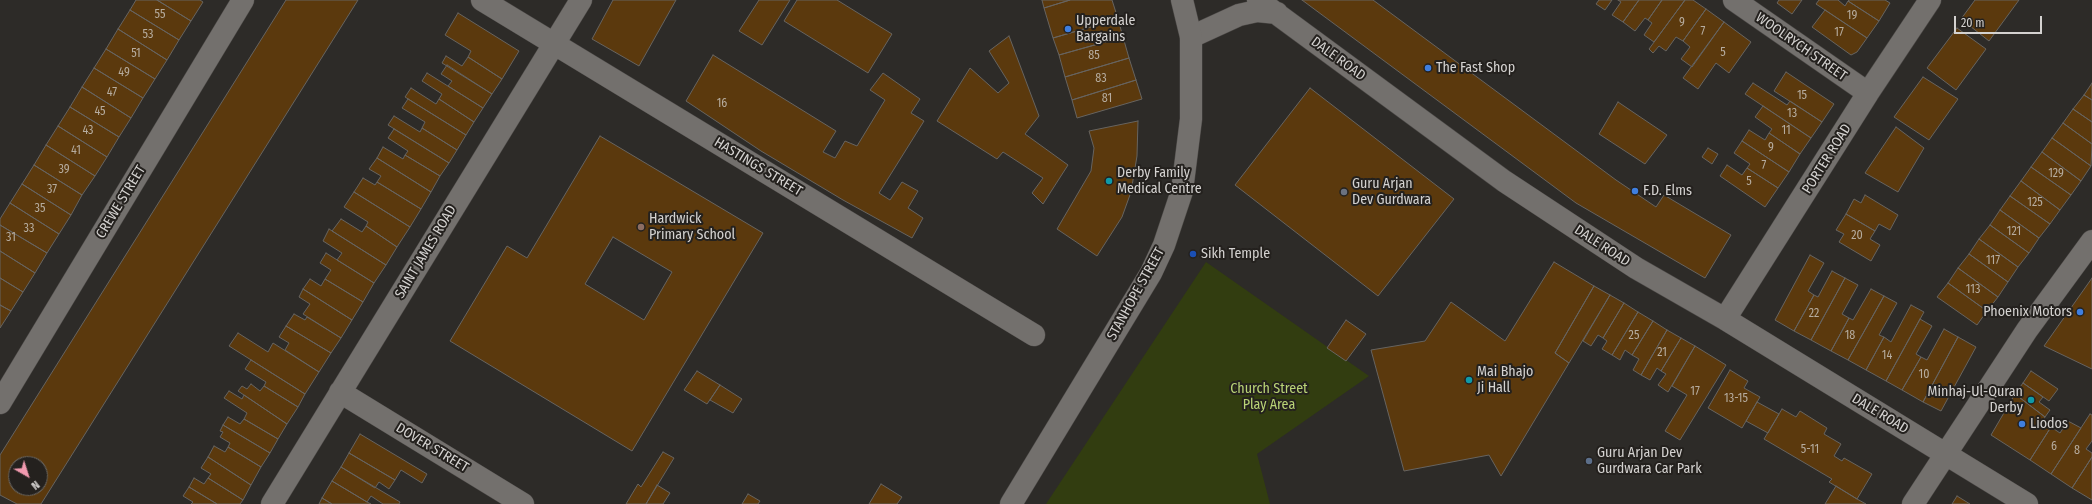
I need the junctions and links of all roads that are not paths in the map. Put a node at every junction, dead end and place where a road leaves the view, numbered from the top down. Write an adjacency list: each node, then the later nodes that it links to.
1 (243, 0): 16 (street, CREWE STREET)
2 (482, 0): 10 (street, HASTINGS STREET)
3 (581, 0): 10 (street, SAINT JAMES ROAD)
4 (1182, 0): 9 (street, STANHOPE STREET)
5 (1258, 0): 8 (street, DALE ROAD)
6 (1734, 0): 11 (street, WOOLRYCH STREET)
7 (1930, 0): 11 (street, PORTER ROAD)
8 (1277, 13): 9 (street); 13 (street, DALE ROAD)
9 (1191, 38): 20 (street, STANHOPE STREET)
10 (555, 43): 14 (street, HASTINGS STREET); 15 (street, SAINT JAMES ROAD)
11 (1868, 93): 13 (street, PORTER ROAD)
12 (2092, 240): 17 (street)
13 (1725, 319): 17 (street, DALE ROAD)
14 (1034, 335)
15 (340, 392): 18 (street, SAINT JAMES ROAD); 19 (street, DOVER STREET)
16 (0, 403)
17 (1945, 454): 21 (street); 22 (street, DALE ROAD)
18 (272, 504)
19 (523, 504)
20 (1011, 504)
21 (1912, 504)
22 (2027, 504)

